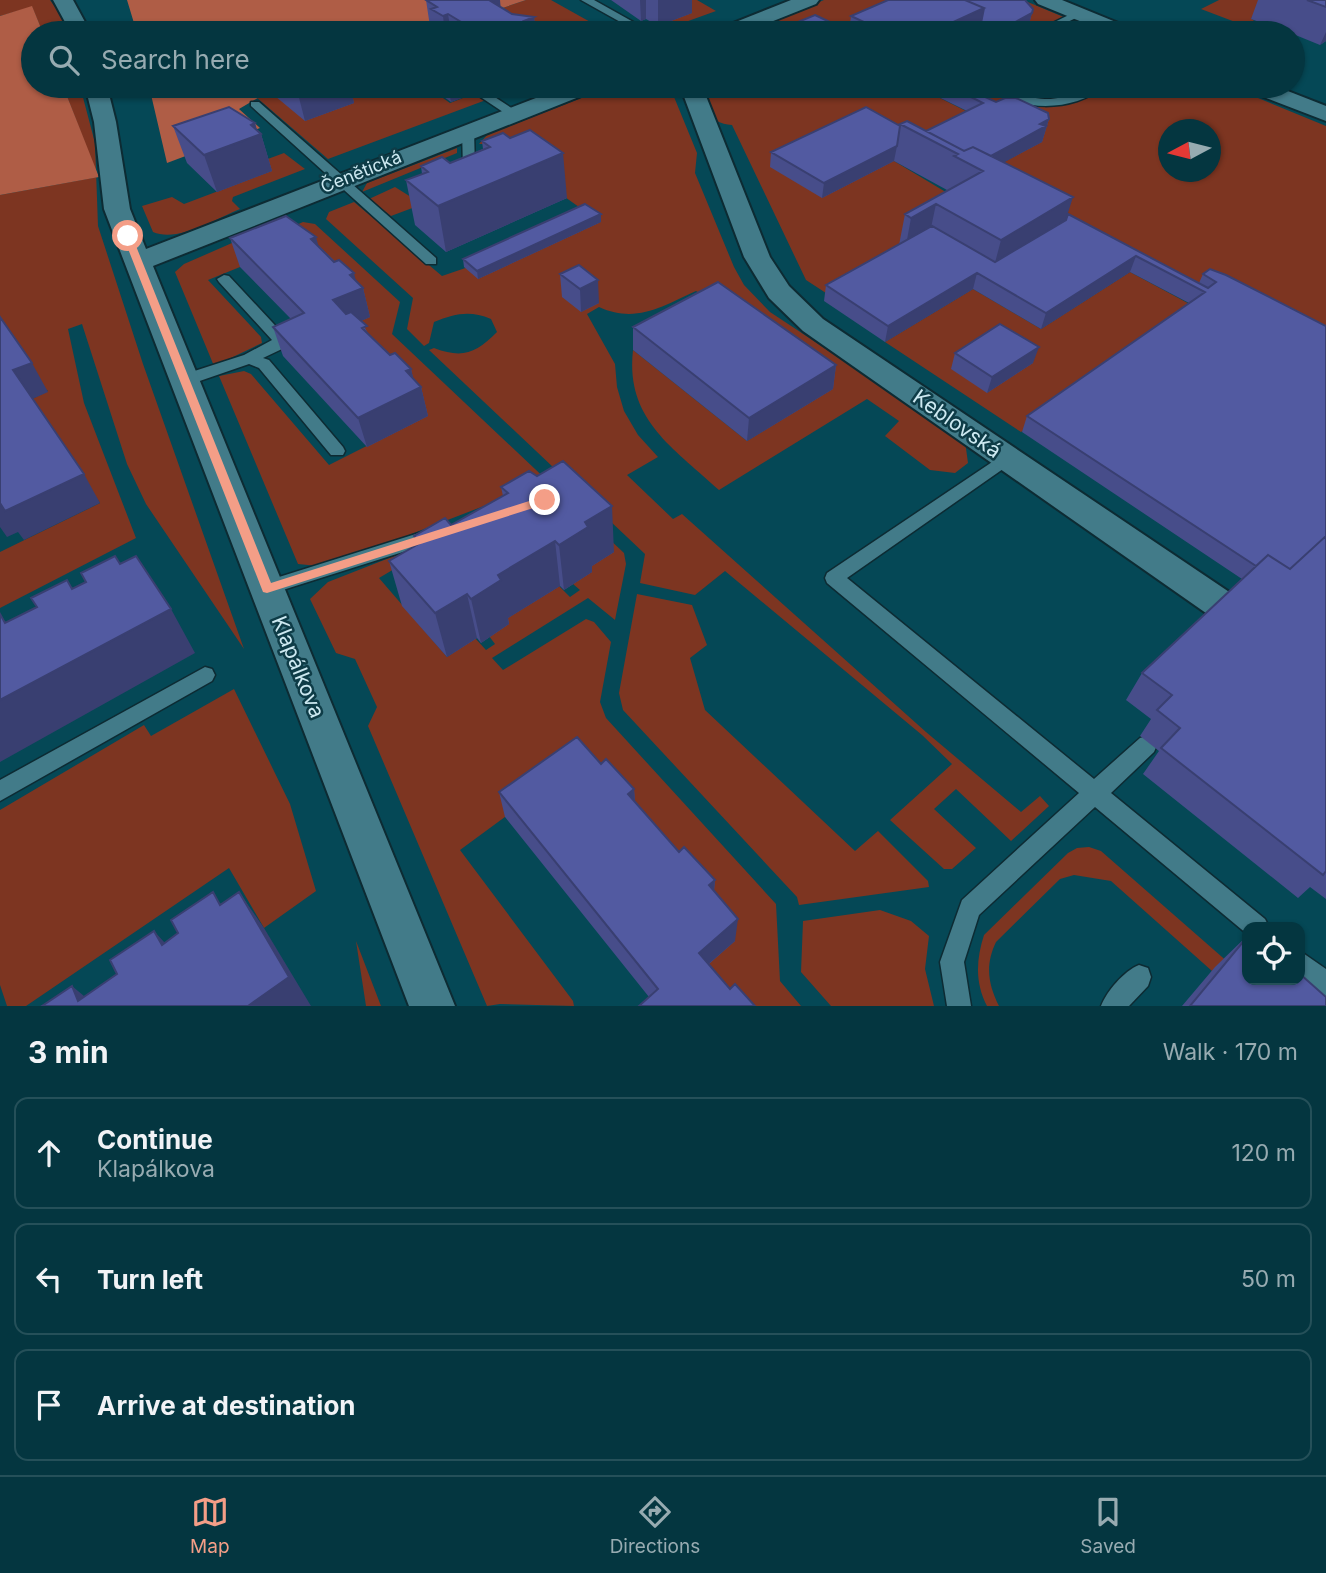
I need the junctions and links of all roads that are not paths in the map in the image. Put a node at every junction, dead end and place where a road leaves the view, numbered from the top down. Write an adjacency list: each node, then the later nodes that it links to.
1 (63, 0): 6 (street)
2 (586, 0): 7 (lane)
3 (809, 0): 8 (street)
4 (1045, 0): 5 (street)
5 (1079, 14): 9 (lane); 10 (street)
6 (74, 21)
7 (625, 21)
8 (756, 21)
9 (1064, 21)
10 (1096, 21)
11 (99, 98): 25 (street, Klapálkova)
12 (489, 98): 19 (lane)
13 (554, 98): 19 (street, Čenětická)
14 (696, 98): 30 (street, Keblovská)
15 (1018, 98): 16 (lane)
16 (1069, 98)
17 (1286, 98): 20 (street)
18 (255, 104): 22 (lane)
19 (513, 113): 21 (street, Čenětická)
20 (1326, 114)
21 (468, 130): 22 (street, Čenětická); 23 (lane)
22 (341, 180): 24 (lane); 25 (street, Čenětická)
23 (456, 186)
24 (431, 261)
25 (138, 262): 28 (street, Klapálkova)
26 (223, 279): 27 (lane)
27 (249, 359): 28 (lane); 29 (lane)
28 (185, 380): 32 (street, Klapálkova)
29 (337, 451)
30 (1007, 458): 34 (street, Keblovská); 37 (lane)
31 (454, 529): 32 (lane)
32 (267, 589): 42 (street, Klapálkova)
33 (205, 675): 36 (lane)
34 (1326, 677)
35 (1147, 745): 37 (lane)
36 (0, 790)
37 (1096, 793): 38 (lane); 43 (lane)
38 (1251, 922)
39 (1305, 967): 41 (lane)
40 (1139, 977): 44 (lane)
41 (1326, 985)
42 (432, 1006)
43 (960, 1006)
44 (1112, 1006)

